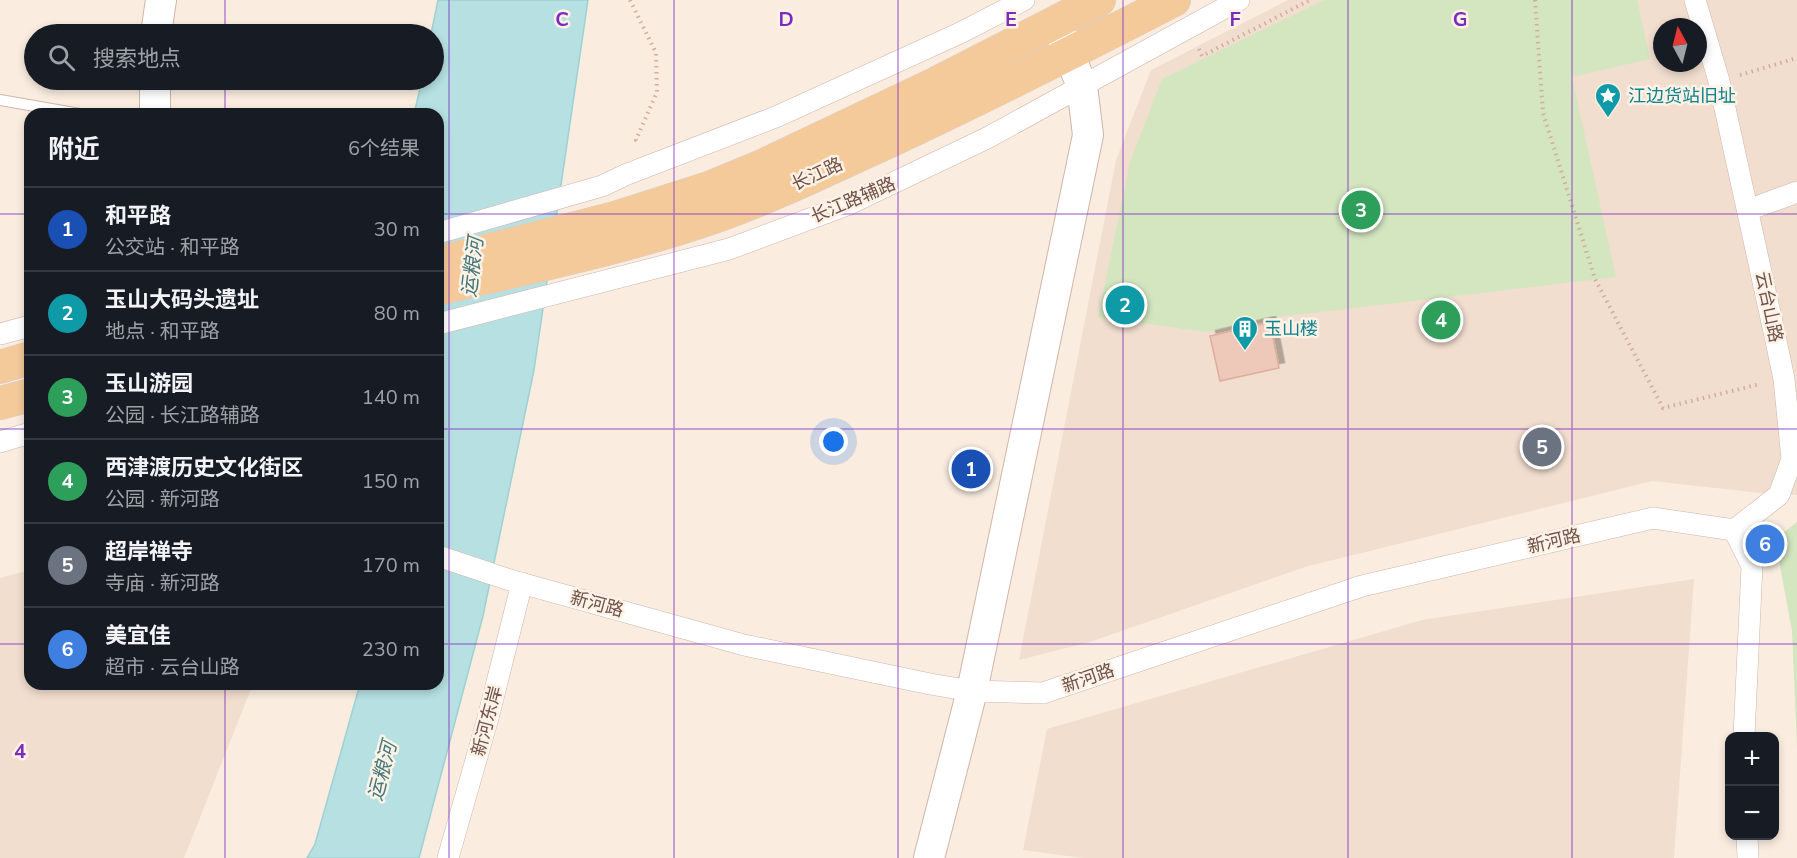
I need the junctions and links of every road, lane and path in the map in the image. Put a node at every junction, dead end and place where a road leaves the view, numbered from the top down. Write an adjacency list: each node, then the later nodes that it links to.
1 (161, 0): 11 (street)
2 (630, 0): 20 (path)
3 (1024, 0): 20 (street)
4 (1099, 0): 10 (main road, 长江路)
5 (1239, 0): 9 (street, 长江路辅路)
6 (1310, 0): 9 (path)
7 (1535, 0): 32 (path)
8 (1695, 0): 14 (street, 云台山路)
9 (1181, 13): 12 (main road, 长江路); 15 (street, 长江路辅路)
10 (1056, 22): 12 (street); 24 (main road, 长江路)
11 (157, 24)
12 (1070, 54): 15 (street); 24 (main road, 长江路)
13 (1797, 58): 14 (path)
14 (1719, 81): 22 (street, 云台山路)
15 (1082, 86): 24 (street, 长江路辅路); 41 (street)
16 (155, 90): 19 (street)
17 (0, 100): 18 (lane)
18 (46, 108)
19 (155, 108)
20 (657, 163): 23 (street)
21 (1797, 192): 22 (street)
22 (1748, 210): 32 (street, 云台山路)
23 (444, 231)
24 (616, 247): 25 (main road, 长江路); 26 (main road, 长江路); 27 (street, 长江路辅路)
25 (444, 262)
26 (444, 289)
27 (444, 321)
28 (24, 328): 29 (street)
29 (0, 334)
30 (24, 360): 31 (main road)
31 (0, 367)
32 (1784, 379): 37 (street, 云台山路)
33 (24, 397): 34 (main road)
34 (0, 403)
35 (24, 436): 36 (street)
36 (0, 442)
37 (1794, 457): 38 (street, 云台山路)
38 (1734, 530): 41 (street, 新河路); 42 (street)
39 (444, 558): 40 (street, 新河路)
40 (516, 581): 41 (street, 新河路); 44 (street, 新河东岸)
41 (972, 691): 45 (street)
42 (1744, 732)
43 (1747, 840): 46 (street)
44 (448, 858)
45 (928, 858)
46 (1748, 858)

